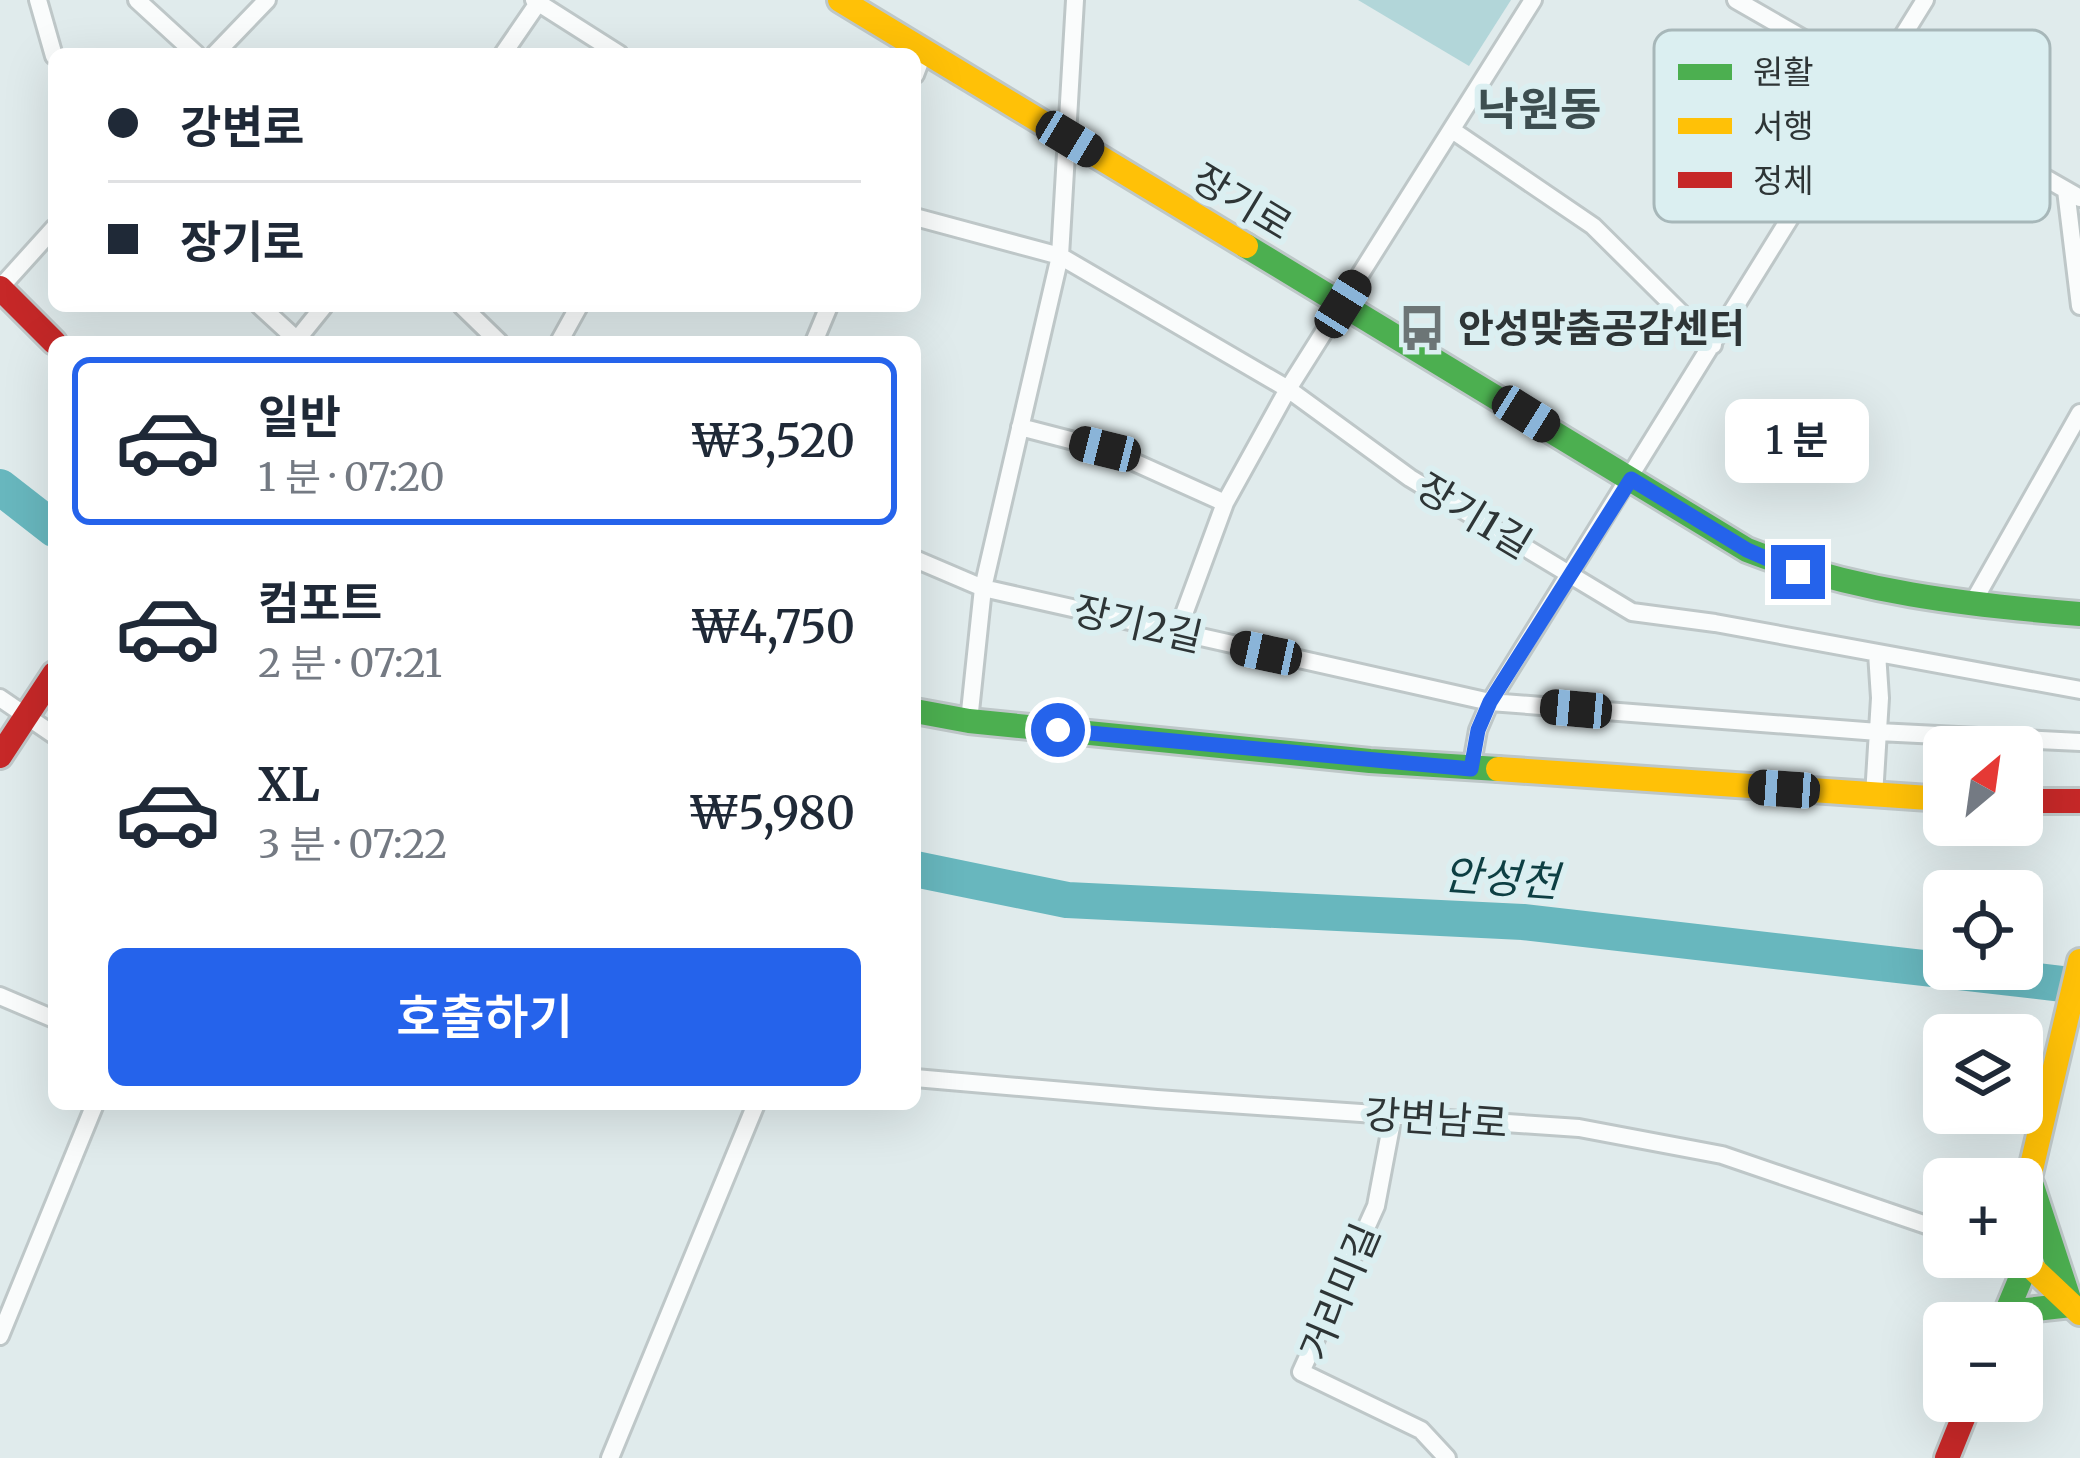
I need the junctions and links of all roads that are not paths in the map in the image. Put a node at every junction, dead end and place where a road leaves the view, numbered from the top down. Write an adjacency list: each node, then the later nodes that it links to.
1 (38, 0): 12 (street)
2 (137, 0): 13 (street)
3 (267, 0): 14 (street)
4 (840, 0): 17 (main road, 장기로)
5 (1075, 0): 20 (street)
6 (1533, 0): 19 (street)
7 (1736, 0): 10 (street)
8 (1925, 0): 11 (street)
9 (537, 1): 15 (street); 16 (street)
10 (1786, 30)
11 (1906, 30)
12 (52, 48)
13 (189, 48)
14 (221, 48)
15 (507, 48)
16 (610, 48)
17 (901, 48)
18 (921, 64): 20 (main road, 장기로)
19 (1451, 130): 27 (street); 36 (street)
20 (1070, 139): 25 (street); 27 (main road, 장기로)
21 (2073, 194): 28 (street)
22 (921, 219): 25 (street, 장기1길)
23 (1788, 222): 36 (street)
24 (48, 235): 26 (street)
25 (1060, 256): 37 (street, 장기1길); 39 (street)
26 (0, 288): 32 (main road)
27 (1343, 304): 37 (street); 40 (main road, 장기로)
28 (2080, 306)
29 (266, 312): 33 (street)
30 (319, 312): 34 (street)
31 (468, 312): 35 (street)
32 (48, 336)
33 (291, 336)
34 (300, 336)
35 (493, 336)
36 (1713, 345): 40 (street)
37 (1288, 389): 41 (street); 43 (street, 장기1길)
38 (2079, 418): 45 (street)
39 (1020, 428): 41 (street); 44 (street)
40 (1631, 479): 43 (street); 45 (main road, 장기로)
41 (1225, 503): 47 (street)
42 (921, 562): 44 (street, 장기2길)
43 (1569, 573): 48 (street, 장기1길); 52 (street)
44 (983, 588): 47 (street, 장기2길); 55 (street)
45 (1972, 604): 46 (main road, 장기로)
46 (2080, 614)
47 (1177, 634): 52 (street, 장기2길)
48 (1877, 653): 50 (street, 장기1길); 57 (street)
49 (48, 682): 54 (main road)
50 (2080, 689)
51 (0, 698): 54 (street)
52 (1490, 702): 57 (street, 장기2길); 60 (street)
53 (921, 712): 55 (main road)
54 (23, 717): 56 (street); 59 (main road)
55 (969, 721): 60 (main road)
56 (48, 732)
57 (1878, 732): 58 (street, 장기2길); 61 (street)
58 (2080, 742)
59 (0, 756)
60 (1471, 769): 61 (main road)
61 (1874, 796): 62 (main road)
62 (1923, 798)
63 (2043, 801): 64 (main road)
64 (2080, 801)
65 (2080, 961): 72 (main road)
66 (0, 996): 67 (street)
67 (48, 1016)
68 (921, 1078): 71 (street, 강변남로)
69 (93, 1110): 78 (street)
70 (754, 1110): 80 (street)
71 (1394, 1116): 73 (street, 강변남로); 81 (street, 거리미길)
72 (2034, 1158)
73 (1923, 1224)
74 (2043, 1239): 76 (main road)
75 (2040, 1278): 76 (main road)
76 (2076, 1309): 77 (main road)
77 (2043, 1310)
78 (0, 1336)
79 (1962, 1422): 82 (main road)
80 (610, 1458)
81 (1447, 1458)
82 (1947, 1458)

